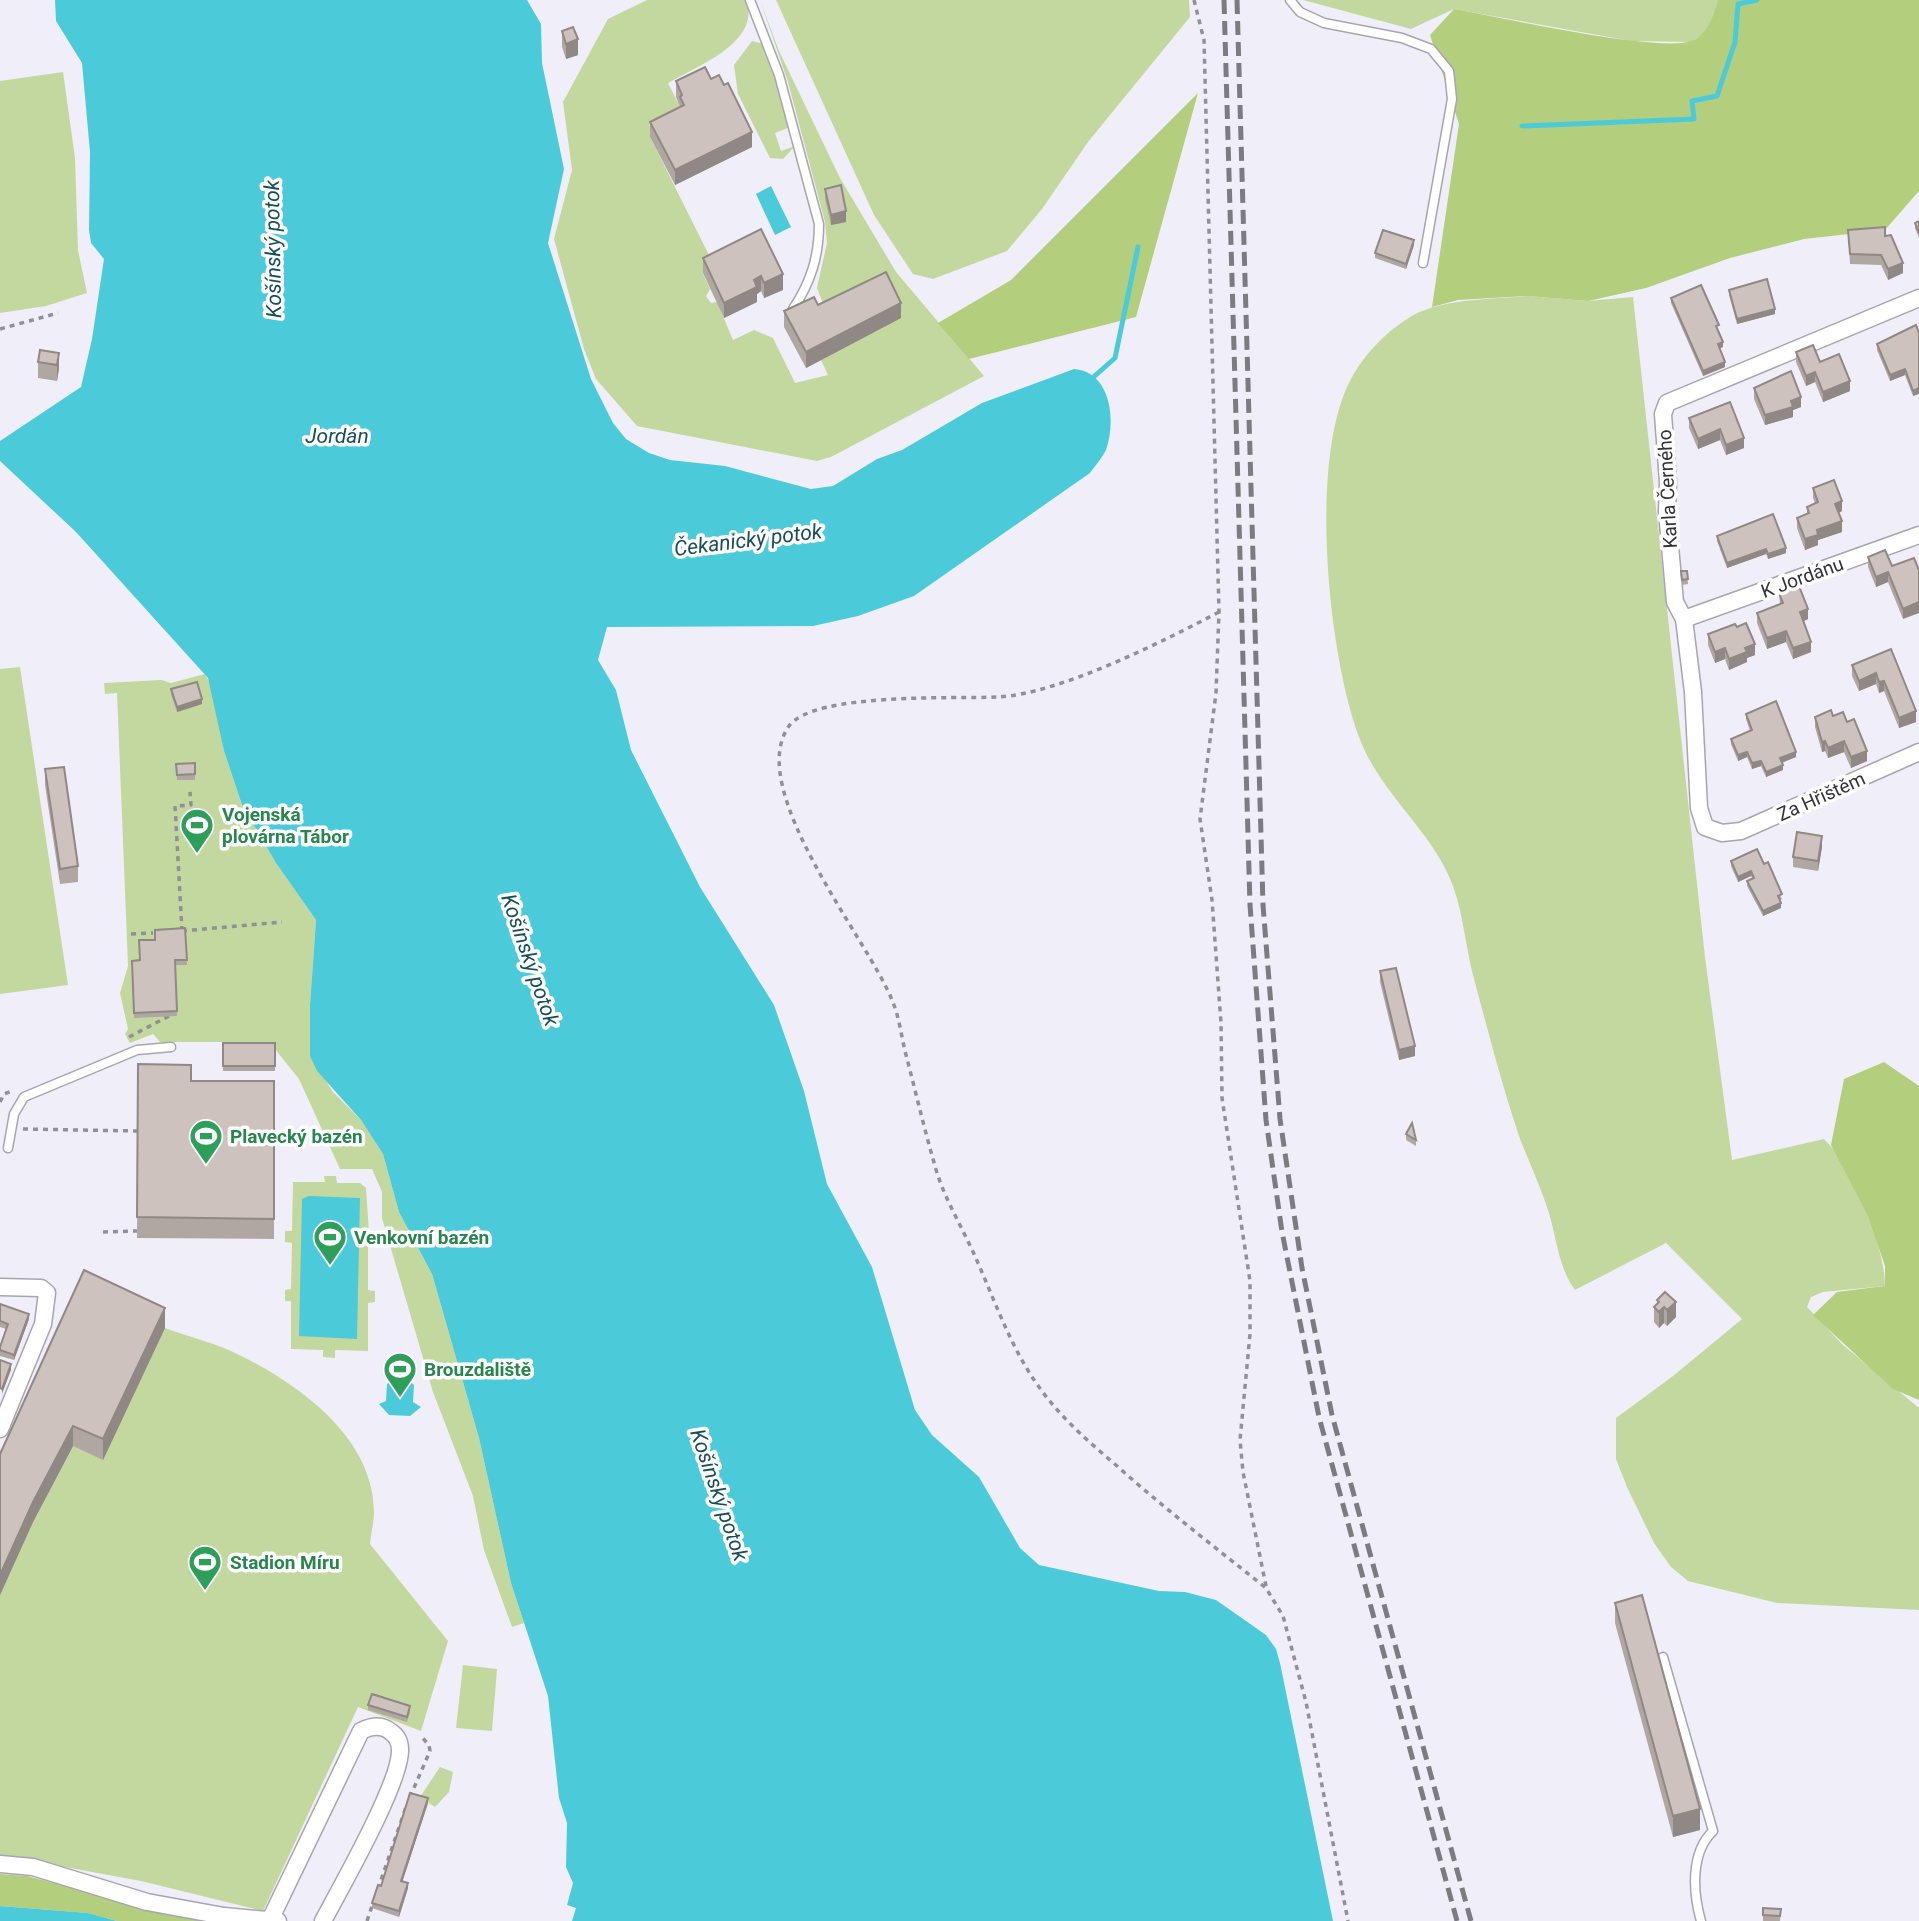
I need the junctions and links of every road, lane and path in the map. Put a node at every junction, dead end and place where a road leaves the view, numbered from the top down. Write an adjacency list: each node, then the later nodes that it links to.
1 (750, 0): 6 (lane)
2 (1194, 0): 10 (path)
3 (1290, 0): 4 (lane)
4 (1423, 262)
5 (1919, 298): 11 (street, Karla Černého)
6 (793, 309)
7 (58, 313): 8 (path)
8 (0, 329)
9 (1919, 535): 11 (street, K Jordánu)
10 (1219, 612): 32 (path); 32 (path)
11 (1684, 619): 14 (street, Karla Černého)
12 (1919, 752): 14 (street, Za Hřištěm)
13 (190, 792): 16 (path)
14 (1722, 833)
15 (282, 922): 16 (path)
16 (182, 931): 17 (path)
17 (172, 932)
18 (153, 933): 19 (path); 20 (path); 21 (path)
19 (163, 933)
20 (131, 934)
21 (153, 945)
22 (169, 1016): 23 (path)
23 (128, 1038)
24 (171, 1047): 25 (lane)
25 (11, 1128): 26 (path); 27 (lane)
26 (137, 1131)
27 (8, 1148)
28 (103, 1231): 29 (path)
29 (137, 1231)
30 (0, 1287): 31 (street)
31 (0, 1429)
32 (1266, 1588): 41 (path)
33 (1663, 1657): 42 (lane)
34 (420, 1735): 35 (path)
35 (399, 1828): 36 (path); 40 (path)
36 (410, 1831)
37 (0, 1864): 38 (street)
38 (274, 1920): 39 (street)
39 (323, 1921)
40 (367, 1921)
41 (1348, 1921)
42 (1701, 1921)

